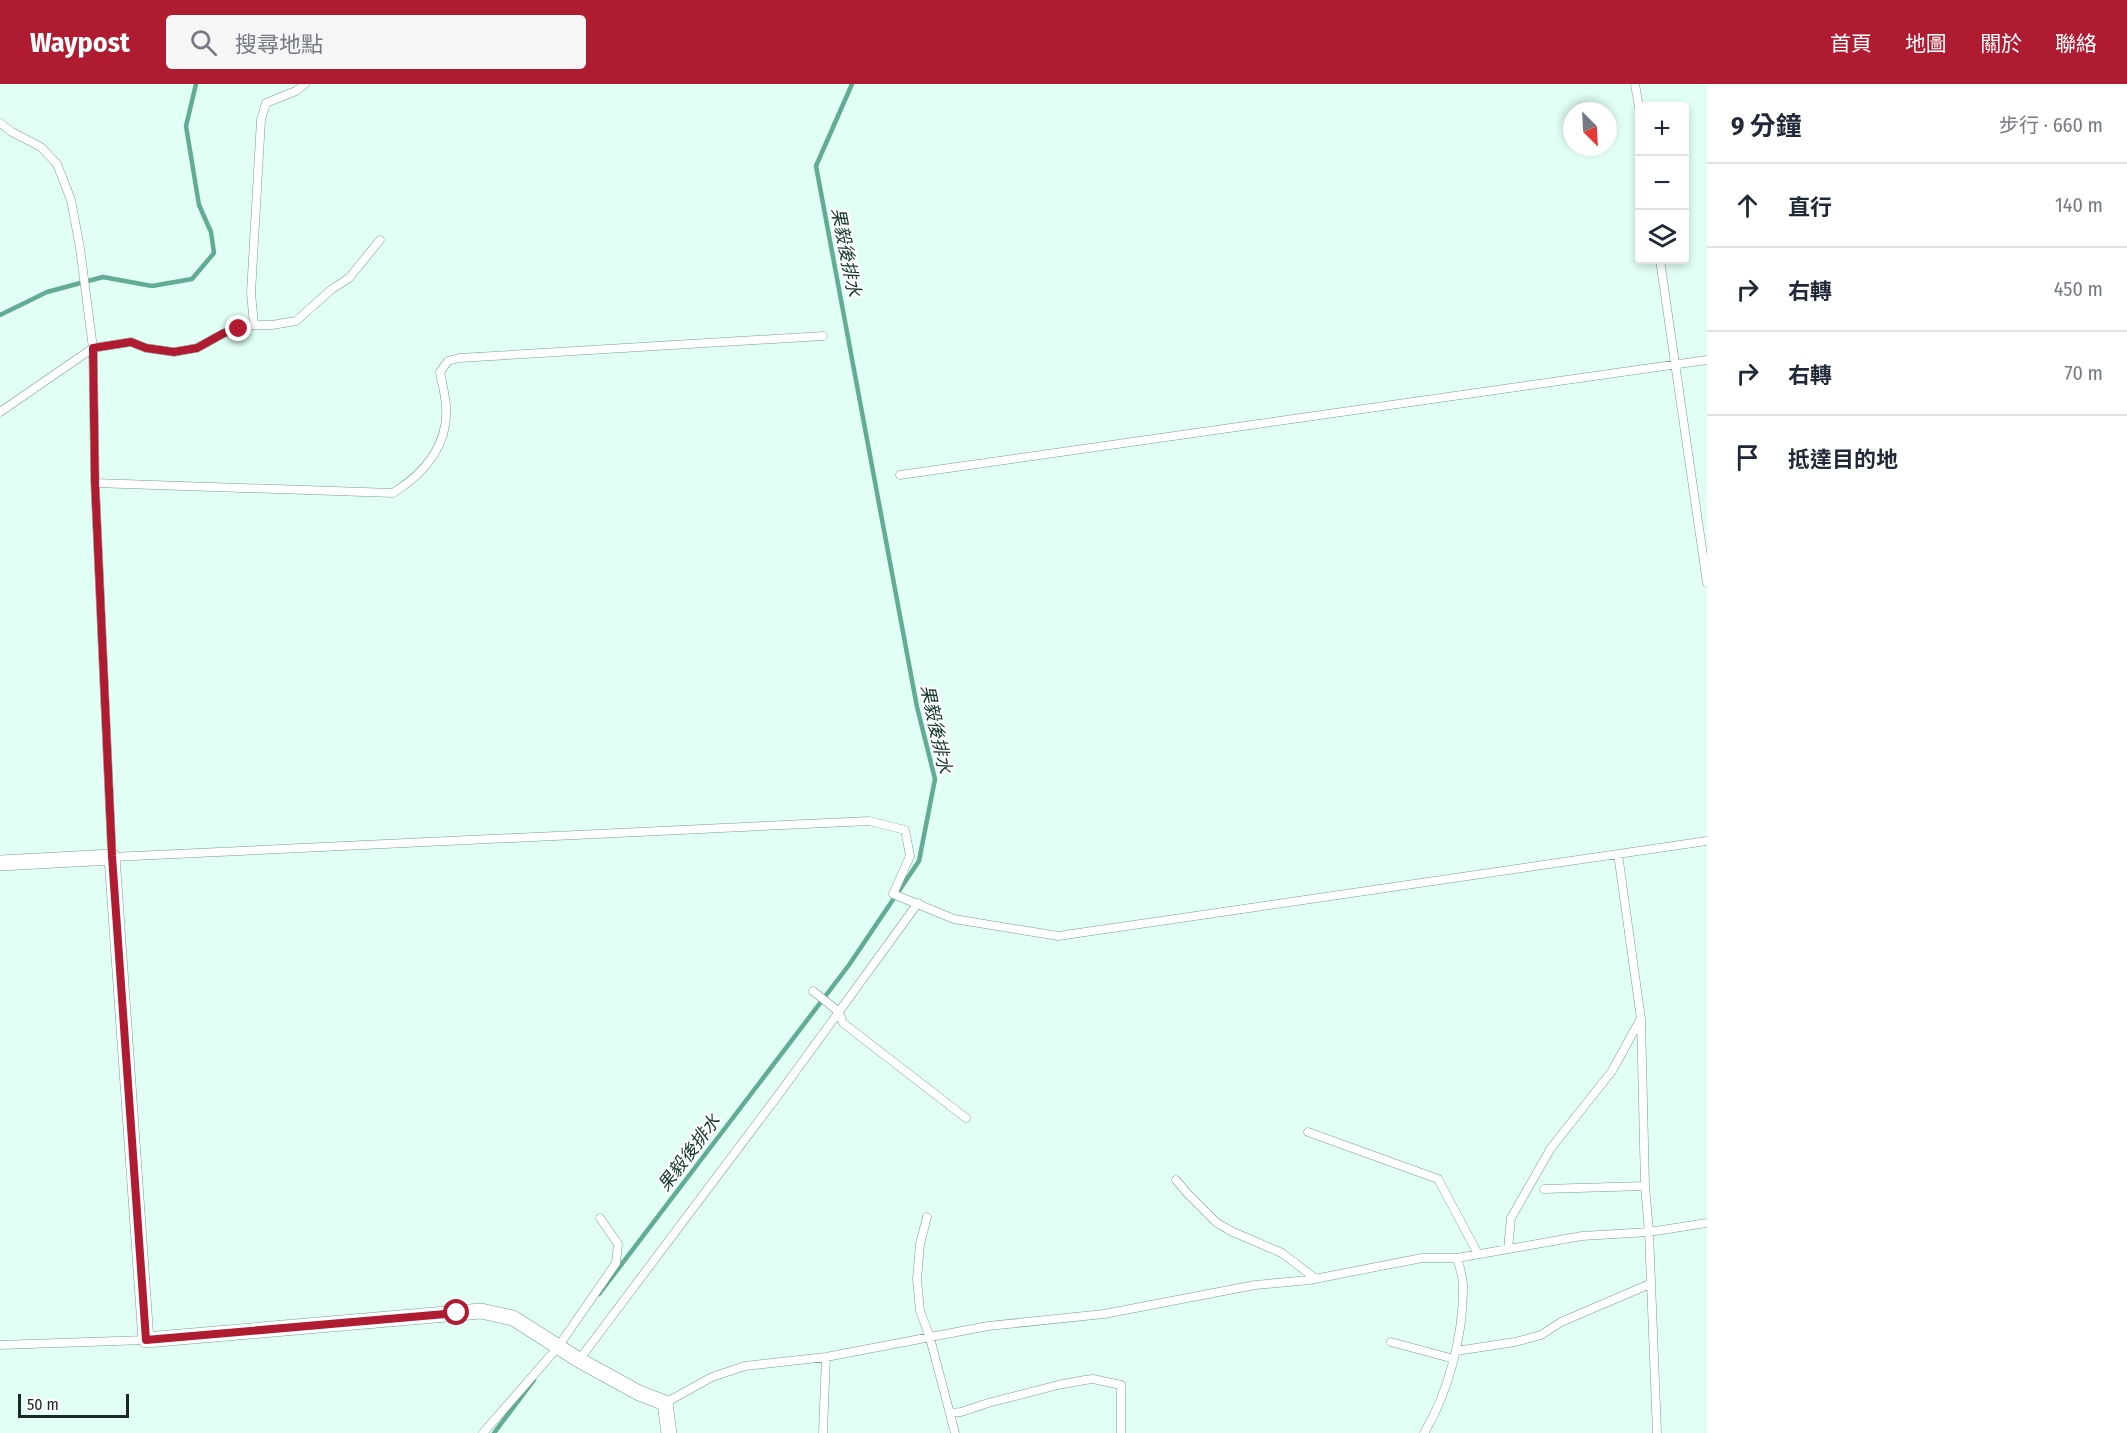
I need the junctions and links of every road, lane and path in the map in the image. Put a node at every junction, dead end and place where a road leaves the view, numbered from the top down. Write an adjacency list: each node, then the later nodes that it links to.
1 (305, 84): 7 (lane)
2 (1635, 84): 3 (lane)
3 (1638, 102)
4 (0, 123): 9 (lane)
5 (380, 240): 7 (lane)
6 (1661, 264): 11 (lane)
7 (254, 325): 9 (lane)
8 (823, 336): 14 (lane)
9 (93, 348): 12 (lane); 14 (lane)
10 (1707, 360): 11 (lane)
11 (1675, 364): 13 (lane); 15 (lane)
12 (0, 412)
13 (900, 475)
14 (95, 483): 18 (lane)
15 (1707, 583)
16 (1707, 841): 17 (lane)
17 (1618, 854): 20 (lane); 23 (lane)
18 (112, 856): 19 (street); 20 (lane); 39 (street)
19 (0, 863)
20 (918, 903): 22 (lane)
21 (813, 991): 22 (lane)
22 (839, 1012): 24 (lane); 45 (lane)
23 (1641, 1019): 27 (lane); 33 (lane)
24 (966, 1118)
25 (1308, 1132): 34 (lane)
26 (1176, 1179): 36 (lane)
27 (1645, 1186): 28 (lane); 32 (lane)
28 (1544, 1189)
29 (927, 1217): 38 (lane)
30 (600, 1218): 42 (lane)
31 (1707, 1223): 32 (lane)
32 (1649, 1232): 33 (lane); 37 (lane)
33 (1508, 1249): 34 (lane)
34 (1478, 1254): 35 (lane)
35 (1457, 1258): 36 (lane); 43 (lane)
36 (1316, 1279): 38 (lane)
37 (1650, 1284): 43 (lane); 54 (lane)
38 (930, 1338): 44 (lane); 47 (lane)
39 (146, 1340): 41 (lane); 42 (street)
40 (1391, 1342): 43 (lane)
41 (0, 1345)
42 (558, 1347): 45 (street); 48 (lane)
43 (1455, 1355): 53 (lane)
44 (826, 1357): 46 (lane); 50 (lane)
45 (579, 1360): 46 (street)
46 (664, 1403): 49 (street)
47 (951, 1413): 51 (lane); 52 (lane)
48 (483, 1433)
49 (669, 1433)
50 (823, 1433)
51 (956, 1433)
52 (1121, 1433)
53 (1424, 1433)
54 (1657, 1433)

